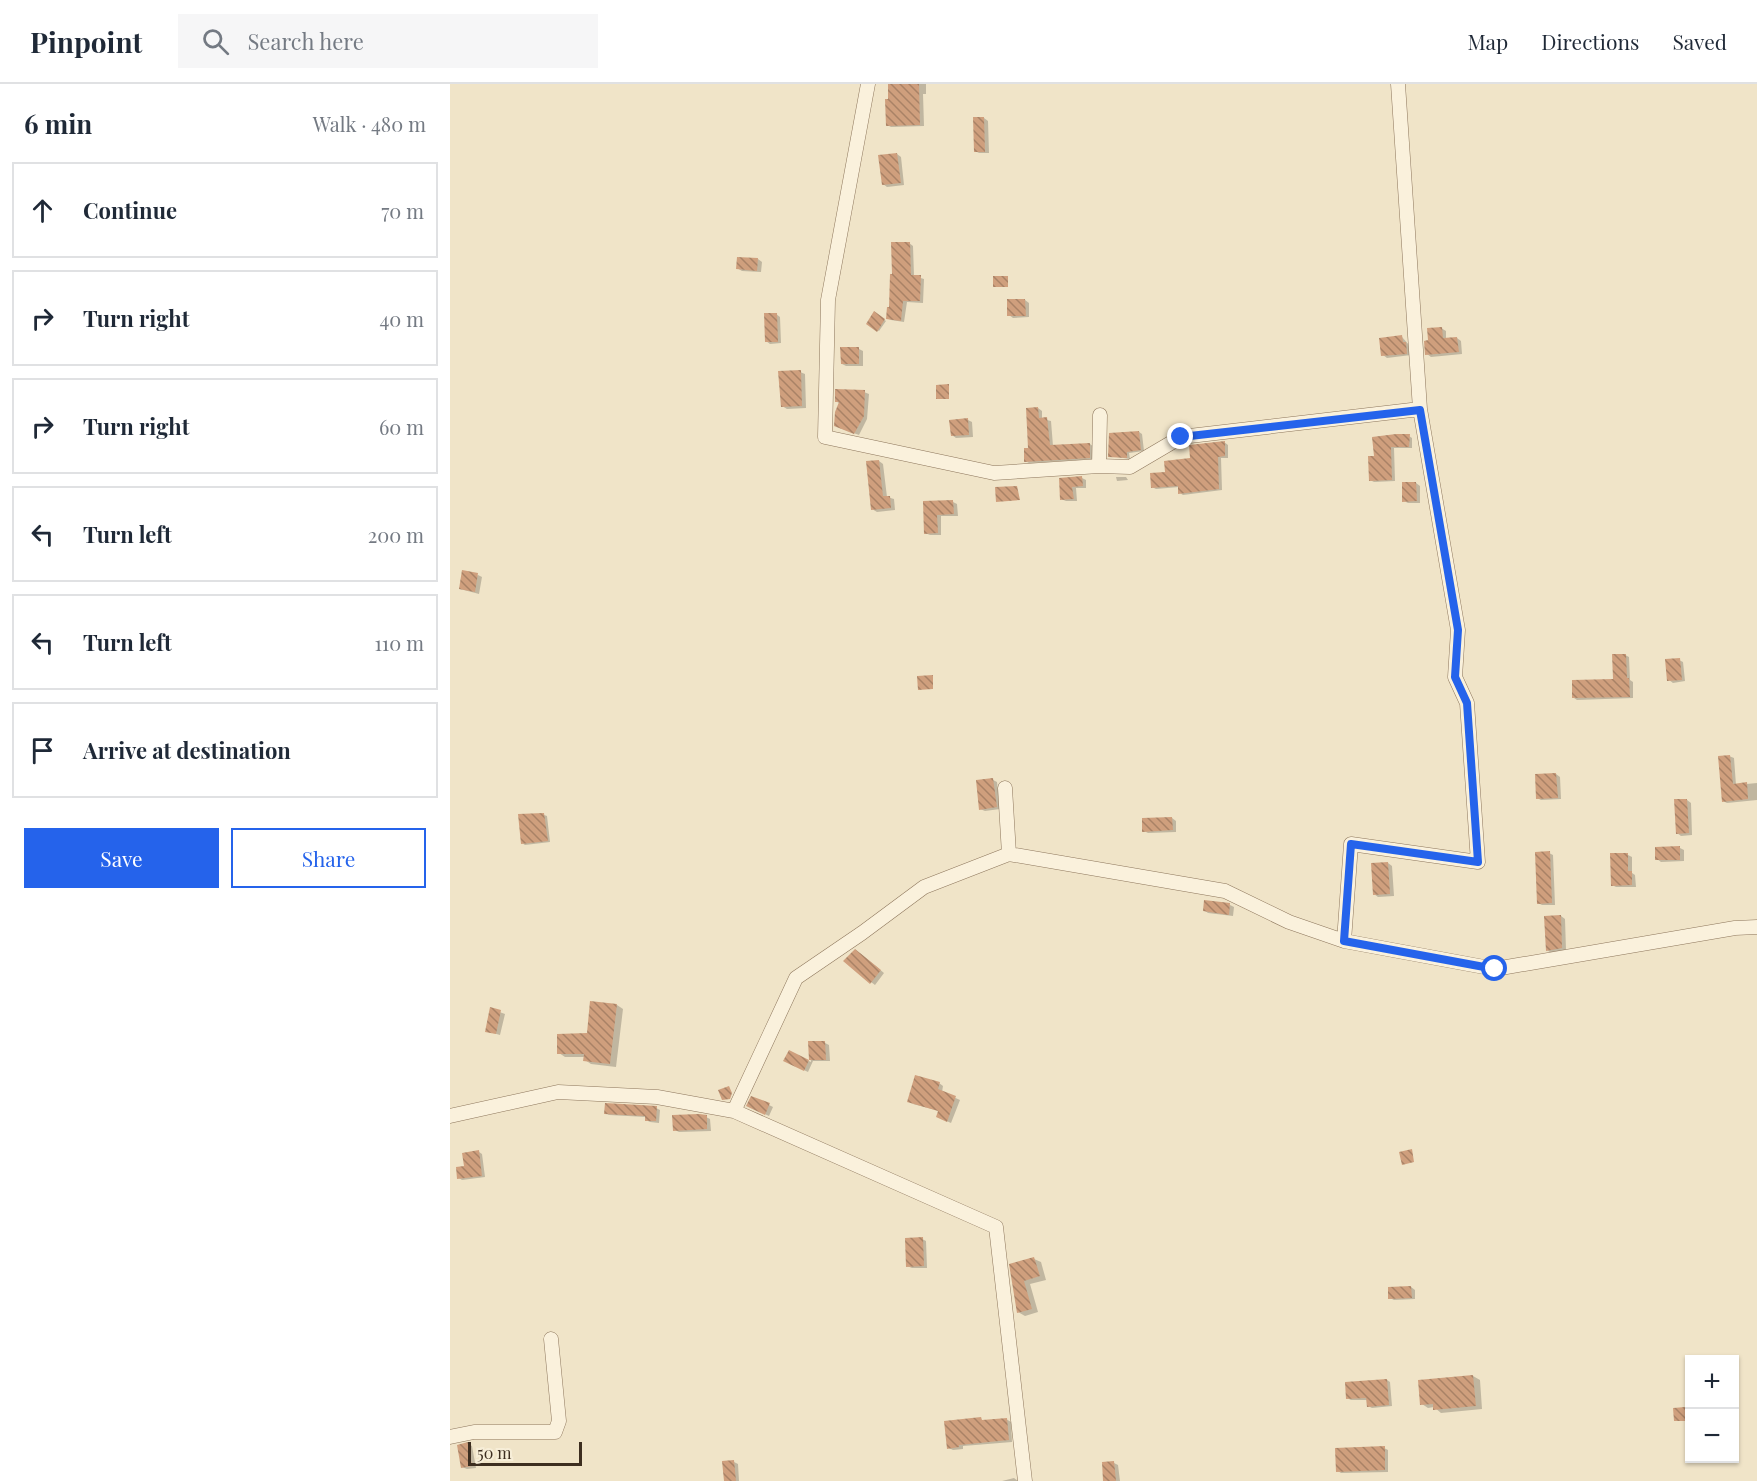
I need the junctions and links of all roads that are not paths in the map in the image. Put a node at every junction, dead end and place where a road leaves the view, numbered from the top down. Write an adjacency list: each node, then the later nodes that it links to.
1 (868, 84): 5 (street)
2 (1398, 84): 3 (street)
3 (1420, 410): 5 (street); 9 (street)
4 (1100, 415): 5 (street)
5 (1099, 466)
6 (1005, 788): 7 (street)
7 (1009, 854): 9 (street); 10 (street)
8 (1757, 927): 9 (street)
9 (1344, 941)
10 (734, 1112): 11 (street); 14 (street)
11 (450, 1116)
12 (551, 1339): 13 (street)
13 (450, 1437)
14 (1025, 1481)

